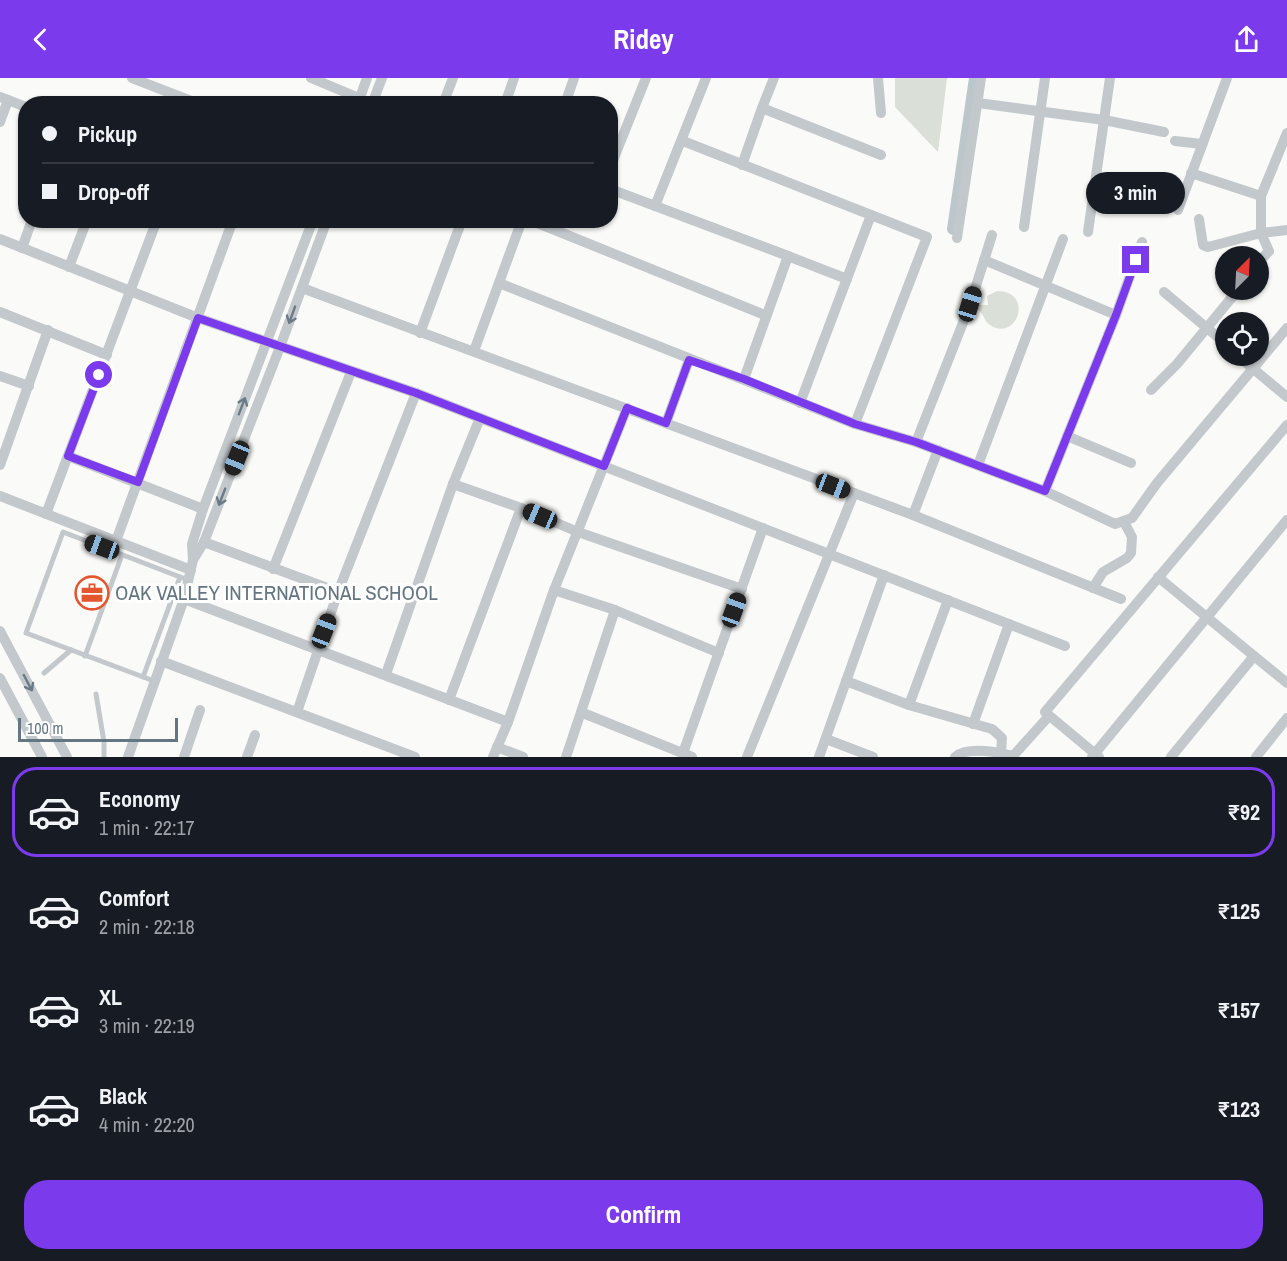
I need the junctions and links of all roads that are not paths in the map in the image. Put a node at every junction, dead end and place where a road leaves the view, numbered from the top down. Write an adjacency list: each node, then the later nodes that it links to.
1 (132, 78): 16 (street)
2 (311, 78): 18 (street)
3 (367, 78): 19 (street)
4 (382, 78): 20 (street)
5 (453, 78): 21 (street)
6 (514, 78): 22 (street)
7 (574, 78): 23 (street)
8 (646, 78): 36 (street)
9 (706, 78): 33 (street)
10 (774, 78): 26 (street)
11 (878, 78): 28 (street)
12 (981, 78): 25 (street)
13 (1046, 78): 27 (street)
14 (1110, 78): 29 (street)
15 (1227, 78): 35 (street)
16 (144, 80): 17 (street)
17 (181, 96)
18 (348, 96)
19 (360, 96)
20 (375, 96)
21 (446, 96)
22 (508, 96)
23 (568, 96)
24 (4, 99): 30 (street)
25 (978, 103): 27 (street); 60 (street)
26 (762, 108): 37 (street); 38 (street)
27 (1041, 112): 29 (street); 46 (street)
28 (881, 113)
29 (1104, 120): 31 (street); 57 (street)
30 (0, 123)
31 (1164, 132)
32 (1287, 133): 41 (street)
33 (682, 141): 38 (street); 42 (street)
34 (1176, 141): 35 (street)
35 (1202, 144): 39 (street)
36 (618, 148)
37 (881, 155)
38 (742, 165): 44 (street)
39 (1191, 173): 41 (street); 43 (street)
40 (618, 192): 42 (street)
41 (1261, 196): 58 (street)
42 (655, 206): 66 (street)
43 (1178, 210)
44 (871, 215): 69 (street); 103 (street)
45 (1199, 219): 58 (street)
46 (1024, 227)
47 (29, 228): 65 (street)
48 (84, 228): 68 (street)
49 (154, 228): 73 (street)
50 (230, 228): 79 (street)
51 (310, 228): 85 (street)
52 (324, 228): 72 (street)
53 (459, 228): 83 (street)
54 (519, 228): 70 (street)
55 (550, 228): 77 (street)
56 (1287, 230): 58 (street)
57 (1088, 231)
58 (1261, 233): 64 (street)
59 (992, 235): 67 (street)
60 (957, 238)
61 (0, 239): 65 (street)
62 (1064, 239): 71 (street)
63 (1142, 242): 78 (street)
64 (1267, 246)
65 (22, 248): 68 (street)
66 (788, 256): 69 (street); 77 (street)
67 (984, 260): 71 (street); 106 (street)
68 (69, 267): 73 (street)
69 (847, 279): 99 (street)
70 (499, 284): 87 (street); 89 (street)
71 (1046, 285): 78 (street); 111 (street)
72 (302, 288): 83 (street); 86 (street, one-way to 86)
73 (131, 291): 79 (street); 88 (street)
74 (1164, 292): 80 (street)
75 (1230, 300): 80 (street)
76 (0, 312): 82 (street)
77 (765, 315): 94 (street)
78 (1116, 315): 105 (street)
79 (198, 318): 85 (street); 113 (street)
80 (1208, 327): 84 (street); 96 (street)
81 (1287, 328): 91 (street)
82 (48, 330): 88 (street); 95 (street)
83 (420, 333): 87 (street)
84 (1215, 334)
85 (266, 343): 86 (street); 119 (street, one-way to 85)
86 (280, 347): 92 (street); 127 (street, one-way to 127)
87 (474, 351): 100 (street)
88 (107, 355): 108 (street)
89 (689, 360): 94 (street); 102 (street)
90 (1250, 366): 91 (street)
91 (1253, 369): 98 (street); 123 (street)
92 (351, 372): 97 (street); 130 (street)
93 (0, 376): 95 (street)
94 (744, 379): 99 (street)
95 (29, 386): 110 (street)
96 (1151, 390)
97 (416, 393): 101 (street); 137 (street)
98 (1287, 397)
99 (800, 403): 103 (street)
100 (627, 408): 102 (street); 112 (street)
101 (480, 418): 112 (street); 114 (street)
102 (666, 423): 116 (street)
103 (855, 424): 106 (street)
104 (1287, 425): 133 (street)
105 (1067, 436): 109 (street); 115 (street)
106 (916, 442): 107 (street)
107 (938, 450): 111 (street); 121 (street)
108 (68, 456): 113 (street); 120 (street)
109 (1131, 463)
110 (0, 465)
111 (978, 465): 115 (street)
112 (604, 466): 124 (street); 125 (street)
113 (138, 482): 119 (street); 126 (street)
114 (453, 484): 118 (street); 153 (street)
115 (1045, 491): 123 (street)
116 (854, 493): 121 (street); 128 (street)
117 (0, 496): 120 (street)
118 (521, 508): 125 (street); 160 (street)
119 (203, 509): 131 (street)
120 (46, 514): 126 (street)
121 (913, 515): 134 (street)
122 (1287, 520): 142 (street)
123 (1124, 522): 134 (street)
124 (763, 528): 128 (street); 135 (street)
125 (578, 532): 135 (street); 136 (street)
126 (116, 541): 131 (street)
127 (204, 542): 130 (street); 131 (street)
128 (830, 554): 132 (street); 184 (street)
129 (122, 555): 131 (lane); 146 (lane); 149 (lane)
130 (273, 569): 137 (street)
131 (189, 572): 138 (street); 154 (lane)
132 (884, 575): 140 (street); 157 (street)
133 (1158, 577): 142 (street); 165 (street)
134 (1093, 588): 139 (street)
135 (742, 589): 148 (street)
136 (554, 590): 141 (street); 167 (street)
137 (338, 592): 147 (street)
138 (184, 598): 147 (street); 151 (street)
139 (1121, 599)
140 (948, 600): 143 (street); 161 (street)
141 (615, 610): 148 (street); 164 (street)
142 (1207, 616): 150 (street); 174 (street)
143 (1009, 624): 145 (street); 168 (street)
144 (0, 631): 176 (street, one-way to 176)
145 (1065, 646)
146 (71, 650): 149 (lane); 152 (lane)
147 (317, 650): 153 (street); 163 (street)
148 (718, 653): 173 (street)
149 (85, 656): 154 (lane)
150 (1254, 656): 158 (street); 188 (street)
151 (161, 661): 156 (street); 163 (street)
152 (44, 673)
153 (386, 674): 160 (street)
154 (143, 677): 156 (lane)
155 (0, 678): 175 (street)
156 (154, 681): 178 (street)
157 (846, 681): 161 (street); 170 (street)
158 (1287, 683)
159 (96, 694): 177 (lane)
160 (449, 700): 167 (street)
161 (909, 705): 168 (street)
162 (200, 710): 179 (street)
163 (297, 712): 181 (street)
164 (583, 713): 173 (street); 183 (street)
165 (1050, 716): 172 (street); 174 (street)
166 (1287, 718): 189 (street)
167 (508, 722): 171 (street)
168 (973, 724): 172 (street)
169 (255, 735): 180 (street)
170 (826, 739): 185 (street); 186 (street)
171 (495, 752): 182 (street)
172 (1001, 753): 187 (street)
173 (688, 755)
174 (1096, 756)
175 (42, 757)
176 (67, 757)
177 (104, 757)
178 (128, 757)
179 (184, 757)
180 (247, 757)
181 (415, 757)
182 (523, 757)
183 (567, 757)
184 (747, 757)
185 (819, 757)
186 (873, 757)
187 (955, 757)
188 (1171, 757)
189 (1256, 757)

